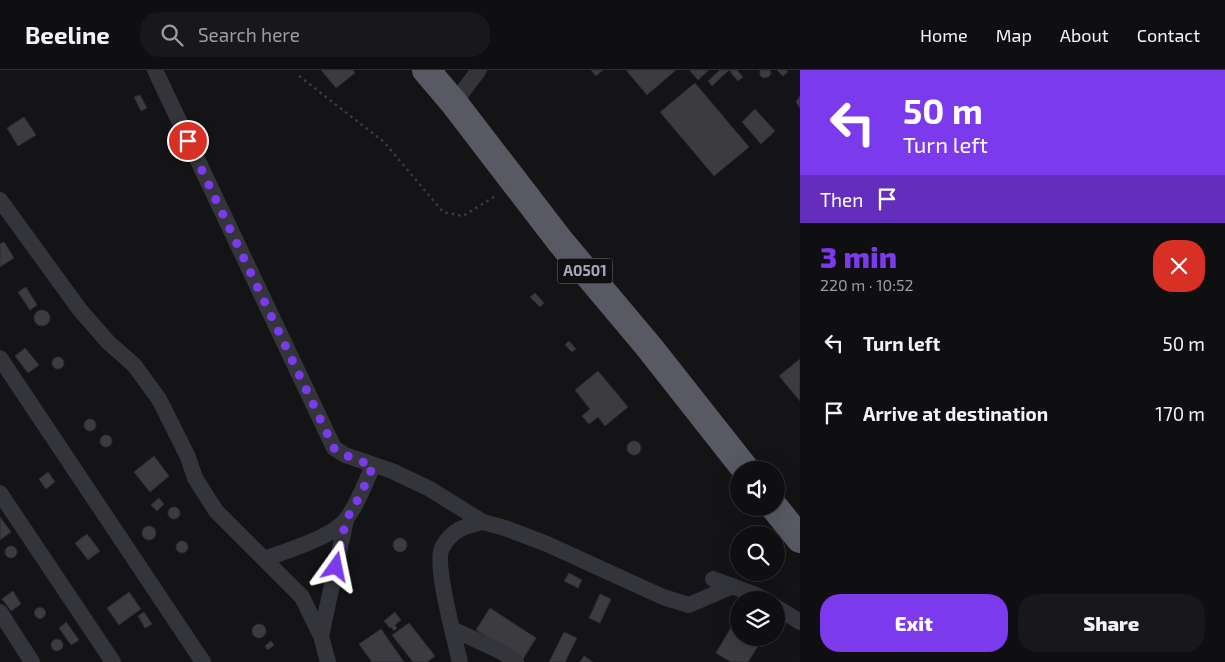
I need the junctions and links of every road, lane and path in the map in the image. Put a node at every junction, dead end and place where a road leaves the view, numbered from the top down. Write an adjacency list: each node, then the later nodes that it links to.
1 (155, 70): 10 (street)
2 (426, 70): 5 (highway, A0501)
3 (479, 70): 5 (street)
4 (298, 76): 6 (path)
5 (454, 103): 6 (highway, A0501)
6 (516, 184): 9 (highway, A0501)
7 (0, 200): 16 (street)
8 (0, 358): 27 (street)
9 (739, 461)
10 (373, 466): 13 (street); 14 (street)
11 (0, 493): 26 (street)
12 (781, 516): 15 (highway)
13 (346, 520): 16 (street); 24 (street)
14 (483, 522): 18 (street); 23 (street)
15 (800, 539)
16 (264, 560): 24 (street)
17 (713, 579): 18 (street)
18 (733, 586): 19 (street)
19 (746, 591)
20 (0, 612): 25 (street)
21 (785, 613): 22 (street)
22 (800, 622)
23 (452, 629): 29 (street); 30 (street)
24 (321, 636): 28 (street)
25 (32, 662)
26 (113, 662)
27 (203, 662)
28 (328, 662)
29 (460, 662)
30 (516, 662)

